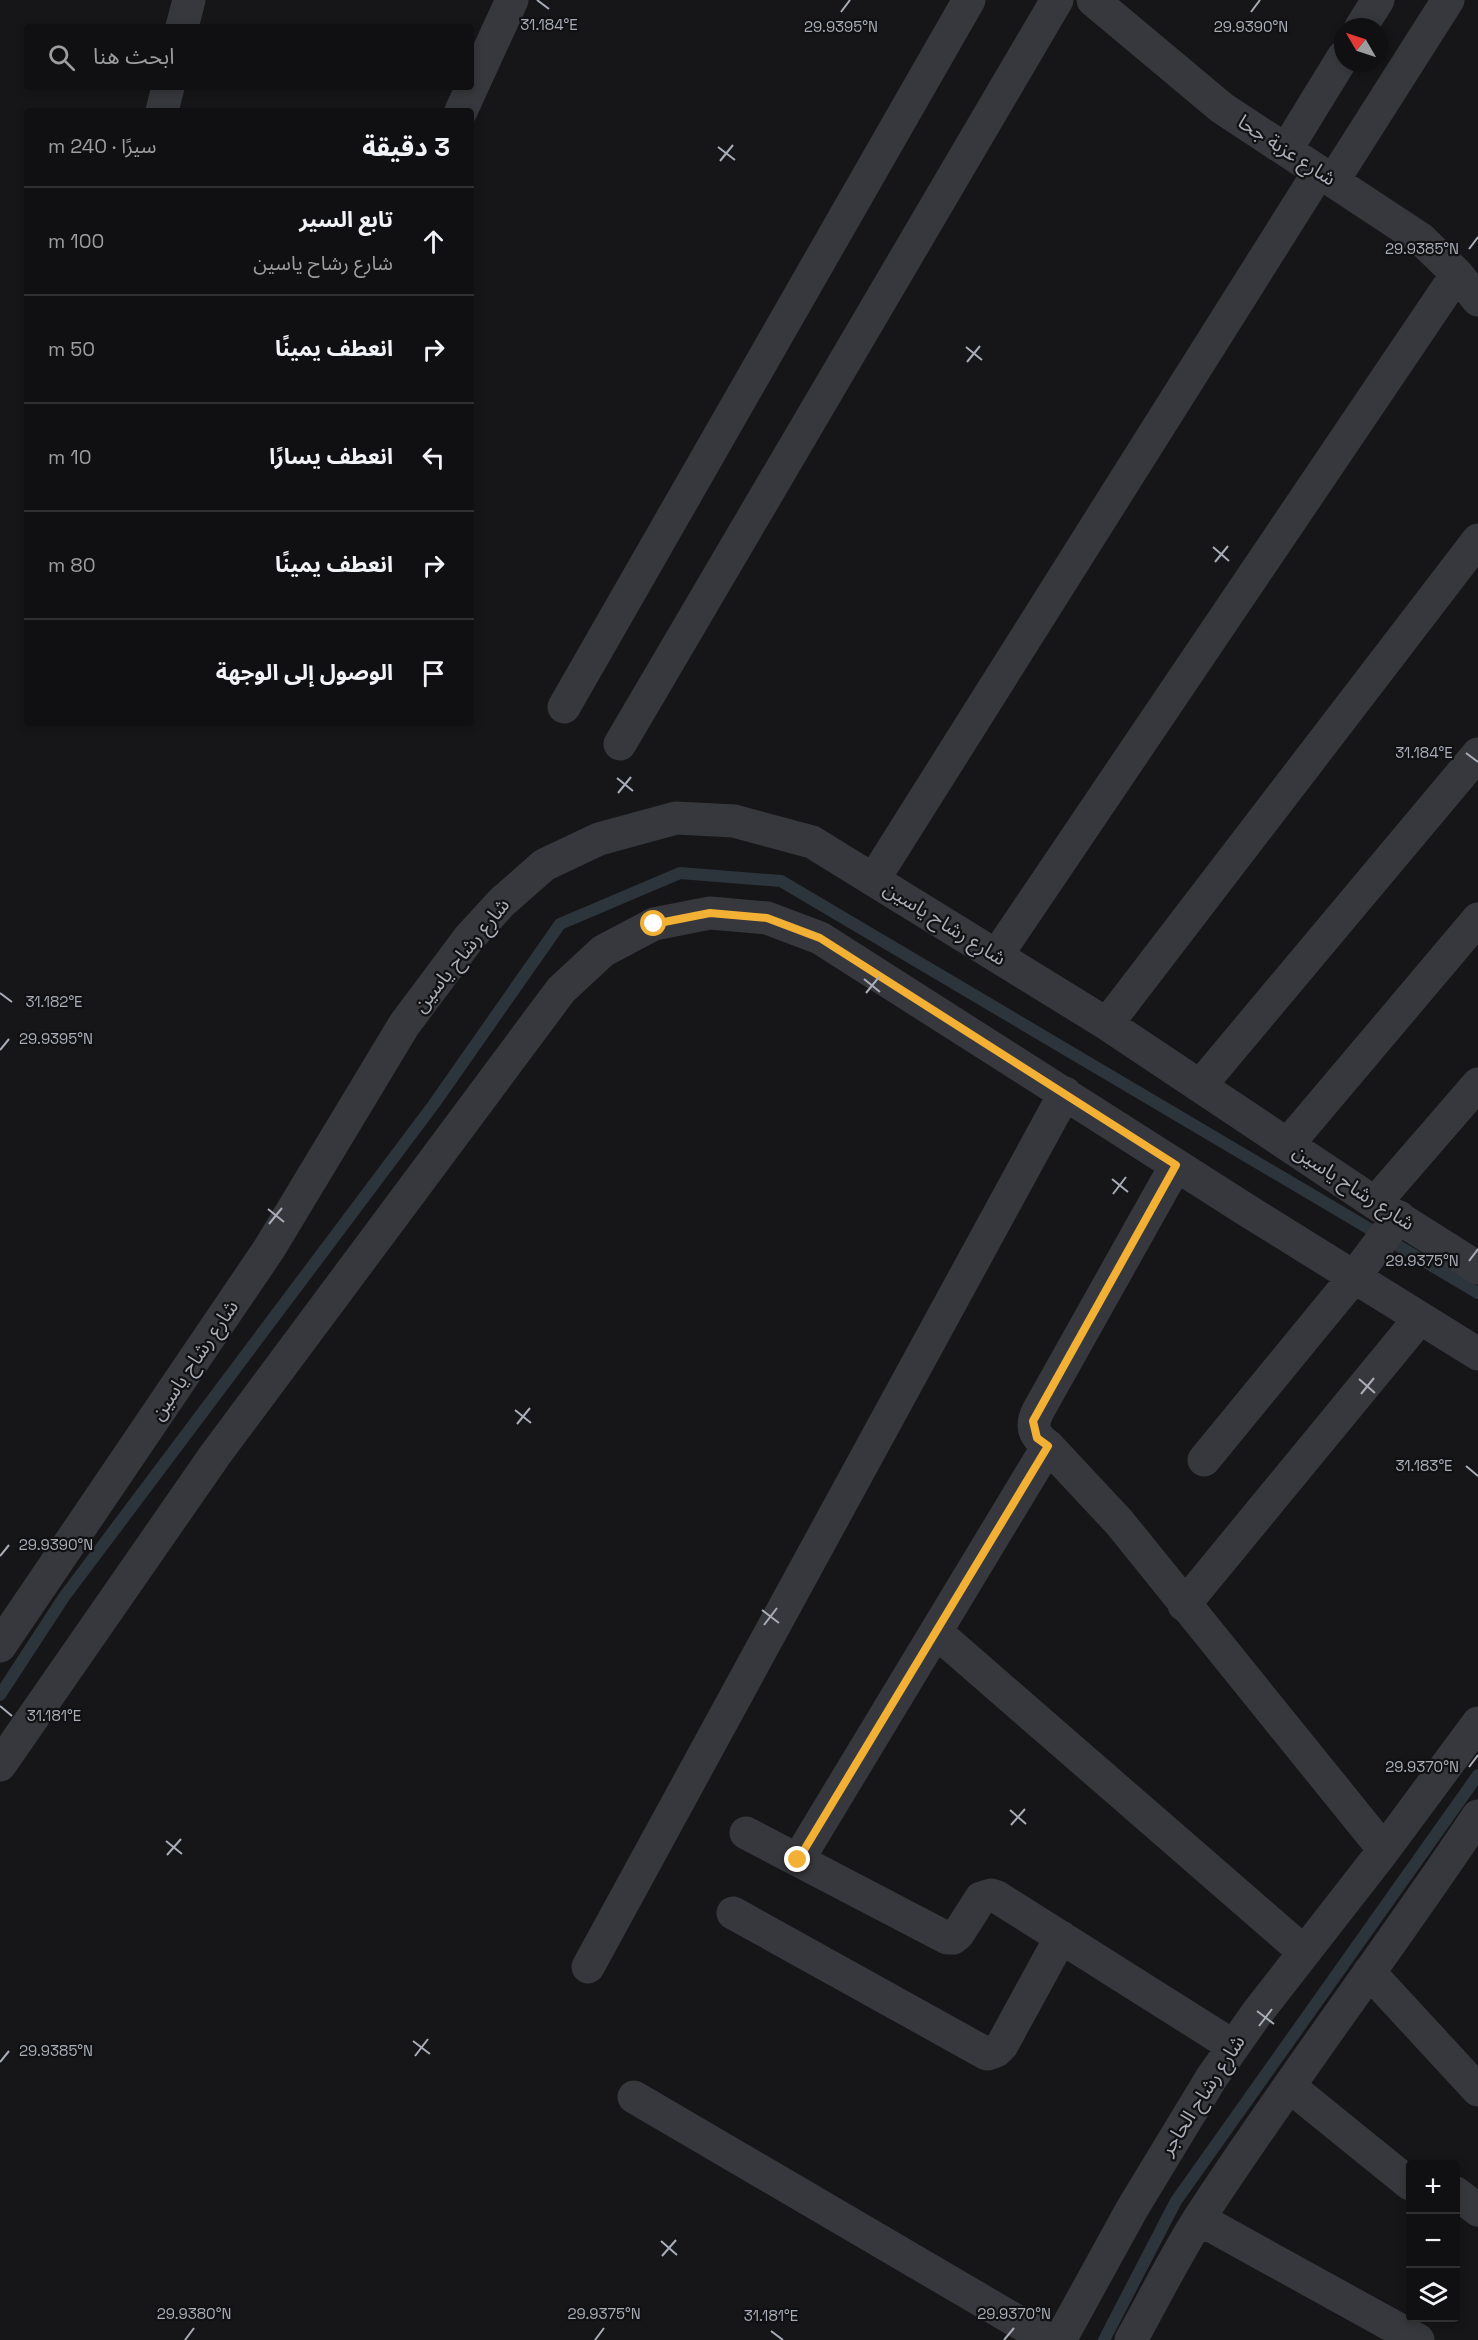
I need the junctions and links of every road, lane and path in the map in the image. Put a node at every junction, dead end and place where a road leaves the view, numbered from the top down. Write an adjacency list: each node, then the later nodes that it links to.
1 (189, 0): 9 (street)
2 (512, 0): 11 (street)
3 (969, 0): 20 (street)
4 (1057, 0): 21 (street)
5 (1378, 0): 8 (street)
6 (1448, 0): 17 (street)
7 (1105, 4): 16 (street, شارع عزبة جحا)
8 (1367, 18)
9 (183, 24)
10 (1334, 72): 16 (street)
11 (474, 83)
12 (167, 90): 14 (street)
13 (471, 90): 15 (street)
14 (163, 108)
15 (462, 108)
16 (1286, 150): 17 (street, شارع عزبة جحا)
17 (1326, 176): 18 (street, شارع عزبة جحا); 23 (street)
18 (1472, 288): 25 (street)
19 (1478, 540): 26 (street)
20 (564, 707)
21 (620, 744)
22 (1478, 754): 28 (street)
23 (874, 879): 25 (street, شارع رشاح ياسين); 41 (street, شارع رشاح ياسين)
24 (1478, 919): 30 (street)
25 (997, 955): 26 (street, شارع رشاح ياسين)
26 (1107, 1024): 28 (street, شارع رشاح ياسين)
27 (1478, 1084): 32 (street)
28 (1200, 1086): 30 (street, شارع رشاح ياسين)
29 (1065, 1093): 31 (street); 43 (street); 51 (street)
30 (1288, 1144): 32 (street, شارع رشاح ياسين)
31 (1176, 1165): 33 (street); 37 (street)
32 (1387, 1217): 33 (street); 34 (street, شارع رشاح ياسين)
33 (1361, 1267): 35 (street); 38 (street)
34 (1478, 1268)
35 (1420, 1318): 36 (street); 39 (street)
36 (1478, 1354)
37 (1048, 1446): 39 (street); 40 (street)
38 (1204, 1460)
39 (1184, 1605): 46 (street)
40 (936, 1632): 47 (street); 50 (street)
41 (0, 1646)
42 (1478, 1723): 46 (street, شارع رشاح الحاجر)
43 (0, 1765)
44 (1478, 1816): 52 (street)
45 (746, 1833): 47 (street)
46 (1384, 1850): 50 (street, شارع رشاح الحاجر)
47 (798, 1860): 49 (street)
48 (734, 1913): 49 (street)
49 (1061, 1937): 53 (street)
50 (1304, 1952): 53 (street, شارع رشاح الحاجر)
51 (588, 1967)
52 (1369, 1972): 54 (street); 55 (street)
53 (1233, 2046): 62 (street, شارع رشاح الحاجر)
54 (1289, 2086): 57 (street); 60 (street)
55 (1478, 2091)
56 (634, 2097): 61 (street)
57 (1406, 2181)
58 (1460, 2197): 59 (street)
59 (1478, 2210)
60 (1199, 2219): 63 (street); 64 (street)
61 (1049, 2340)
62 (1060, 2340)
63 (1131, 2340)
64 (1418, 2340)

